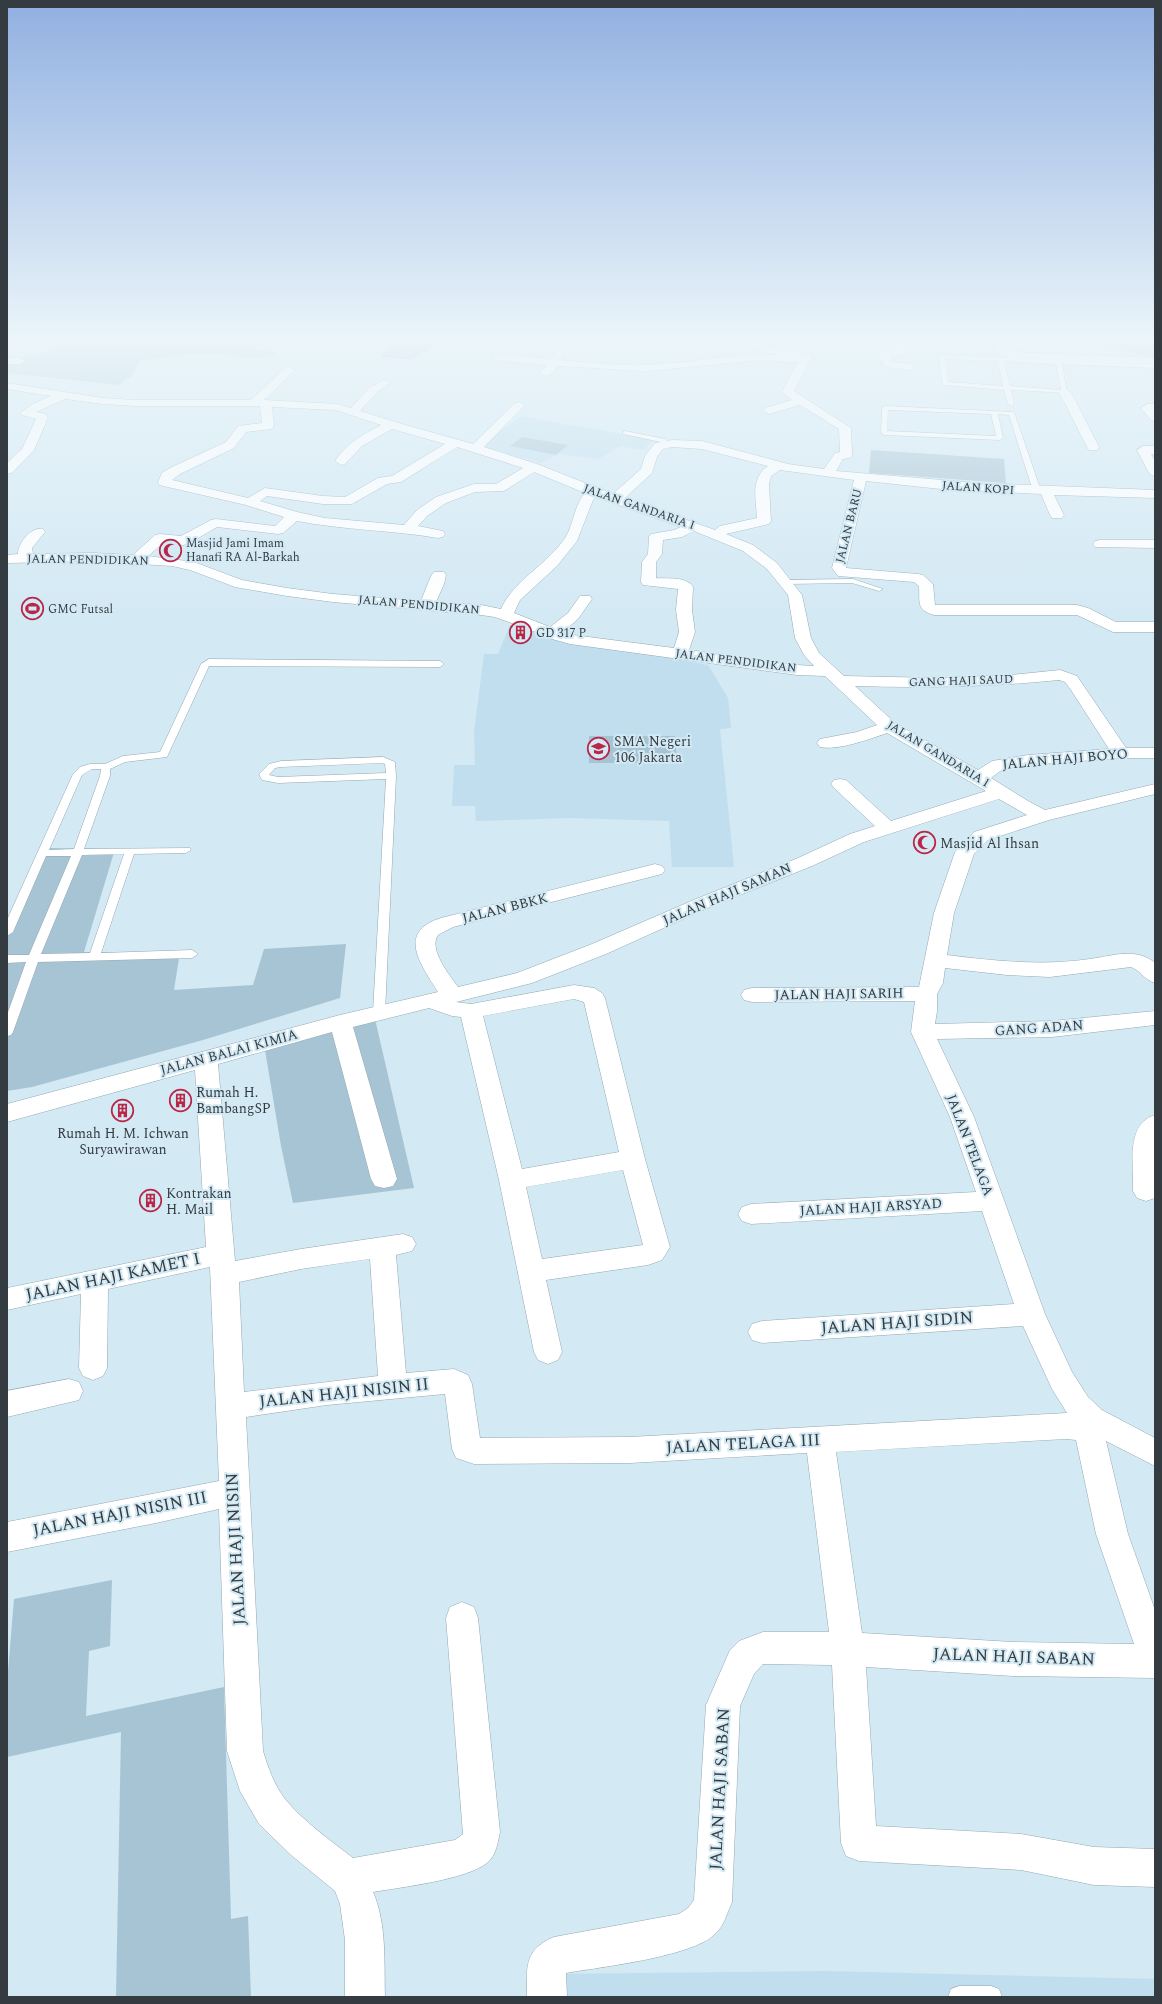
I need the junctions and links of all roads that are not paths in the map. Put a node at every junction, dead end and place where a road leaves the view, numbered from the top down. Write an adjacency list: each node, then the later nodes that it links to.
1 (35, 431): 20 (street)
2 (242, 431): 28 (street)
3 (380, 431): 17 (street)
4 (412, 431): 12 (street, JALAN GANDARIA I)
5 (493, 431): 14 (street)
6 (845, 431): 21 (street)
7 (884, 431): 8 (lane)
8 (998, 431)
9 (1019, 431): 24 (lane)
10 (1084, 431): 15 (street)
11 (625, 433): 13 (lane)
12 (455, 442): 14 (street, JALAN GANDARIA I); 28 (street)
13 (668, 444): 18 (street, JALAN KOPI); 27 (street)
14 (476, 448): 19 (street, JALAN GANDARIA I)
15 (1093, 448)
16 (1149, 450): 22 (street)
17 (341, 461)
18 (779, 466): 21 (street, JALAN KOPI); 35 (street)
19 (533, 467): 25 (street, JALAN GANDARIA I); 32 (street)
20 (7, 470)
21 (830, 470): 23 (street, JALAN KOPI)
22 (1155, 473)
23 (861, 477): 24 (street, JALAN KOPI); 47 (street, JALAN BARU)
24 (1041, 491): 26 (street, JALAN KOPI); 30 (street)
25 (594, 492): 27 (street, JALAN GANDARIA I); 46 (street)
26 (1155, 494)
27 (616, 499): 31 (street, JALAN GANDARIA I)
28 (250, 502): 29 (street)
29 (294, 516): 32 (street); 40 (street)
30 (1057, 516)
31 (693, 526): 35 (street, JALAN GANDARIA I); 49 (street)
32 (408, 529): 34 (street)
33 (38, 532): 39 (street)
34 (438, 534)
35 (716, 535): 42 (street, JALAN GANDARIA I)
36 (1100, 544): 37 (street)
37 (1155, 544)
38 (7, 559): 39 (street, JALAN PENDIDIKAN)
39 (26, 559): 40 (street, JALAN PENDIDIKAN)
40 (137, 559): 45 (street, JALAN PENDIDIKAN)
41 (439, 575): 45 (street)
42 (786, 582): 43 (lane); 51 (street, JALAN GANDARIA I)
43 (879, 589)
44 (585, 599): 48 (street)
45 (426, 606): 46 (street, JALAN PENDIDIKAN)
46 (505, 616): 48 (street, JALAN PENDIDIKAN)
47 (1155, 627)
48 (552, 634): 49 (street, JALAN PENDIDIKAN)
49 (680, 654): 51 (street, JALAN PENDIDIKAN)
50 (440, 664): 56 (lane)
51 (834, 676): 52 (street, JALAN GANDARIA I); 54 (street, GANG HAJI SAUD)
52 (889, 727): 53 (street); 58 (street, JALAN GANDARIA I)
53 (826, 743)
54 (1122, 753): 55 (street, JALAN HAJI BOYO); 58 (street, JALAN HAJI BOYO)
55 (1155, 753)
56 (105, 768): 66 (lane); 67 (lane)
57 (391, 776): 57 (lane); 79 (lane)
58 (979, 778): 61 (street, JALAN GANDARIA I)
59 (840, 784): 63 (street)
60 (1155, 789): 62 (street)
61 (1002, 792): 62 (street, JALAN GANDARIA I); 63 (street, JALAN HAJI SAMAN)
62 (1043, 816): 74 (street)
63 (889, 829): 78 (street, JALAN HAJI SAMAN)
64 (186, 850): 65 (lane)
65 (130, 851): 66 (lane); 71 (lane)
66 (78, 852): 67 (lane); 73 (lane)
67 (42, 853): 69 (lane)
68 (655, 870): 78 (street, JALAN BBKK)
69 (7, 932)
70 (192, 954): 71 (lane)
71 (94, 957): 73 (lane)
72 (7, 959): 73 (lane)
73 (33, 959): 82 (lane)
74 (936, 960): 75 (street); 76 (street)
75 (1155, 976)
76 (926, 994): 77 (street, JALAN HAJI SARIH); 83 (street)
77 (752, 995)
78 (462, 1004): 79 (street, JALAN BALAI KIMIA); 87 (street); 89 (street, JALAN BBKK)
79 (379, 1012): 81 (street, JALAN BALAI KIMIA)
80 (1155, 1018): 83 (street, GANG ADAN)
81 (340, 1022): 84 (street, JALAN BALAI KIMIA); 88 (street)
82 (7, 1032)
83 (922, 1032): 91 (street, JALAN TELAGA)
84 (206, 1059): 85 (street, JALAN BALAI KIMIA); 93 (street, JALAN HAJI NISIN)
85 (7, 1113)
86 (1155, 1124): 90 (street)
87 (633, 1159): 89 (street); 94 (street)
88 (384, 1179)
89 (512, 1180): 94 (street, JALAN BBKK)
90 (1146, 1191)
91 (991, 1201): 92 (street, JALAN HAJI ARSYAD); 97 (street, JALAN TELAGA)
92 (751, 1214)
93 (223, 1264): 95 (street, JALAN HAJI KAMET I); 102 (street, JALAN HAJI KAMET I); 105 (street, JALAN HAJI NISIN)
94 (532, 1271): 99 (street, JALAN BBKK)
95 (95, 1280): 96 (street, JALAN HAJI KAMET I); 100 (street)
96 (7, 1299)
97 (1031, 1314): 98 (street, JALAN HAJI SIDIN); 106 (street, JALAN TELAGA)
98 (762, 1332)
99 (548, 1352)
100 (93, 1368)
101 (457, 1382): 102 (street, JALAN HAJI NISIN II); 107 (street, JALAN TELAGA III)
102 (393, 1387): 105 (street, JALAN HAJI NISIN II)
103 (69, 1391): 104 (street)
104 (7, 1404)
105 (231, 1406): 109 (street, JALAN HAJI NISIN)
106 (1090, 1424): 107 (street, JALAN TELAGA III); 108 (street, JALAN TELAGA); 113 (street)
107 (820, 1440): 112 (street)
108 (1155, 1453)
109 (233, 1492): 110 (street, JALAN HAJI NISIN III); 116 (street, JALAN HAJI NISIN)
110 (7, 1537)
111 (462, 1618): 116 (street)
112 (848, 1649): 114 (street, JALAN HAJI SABAN); 115 (street); 118 (street, JALAN HAJI SABAN)
113 (1155, 1656)
114 (1155, 1661)
115 (1155, 1868)
116 (348, 1878): 117 (street, JALAN HAJI NISIN)
117 (365, 1997)
118 (547, 1997)
119 (959, 1997): 120 (lane)
120 (991, 1997)

